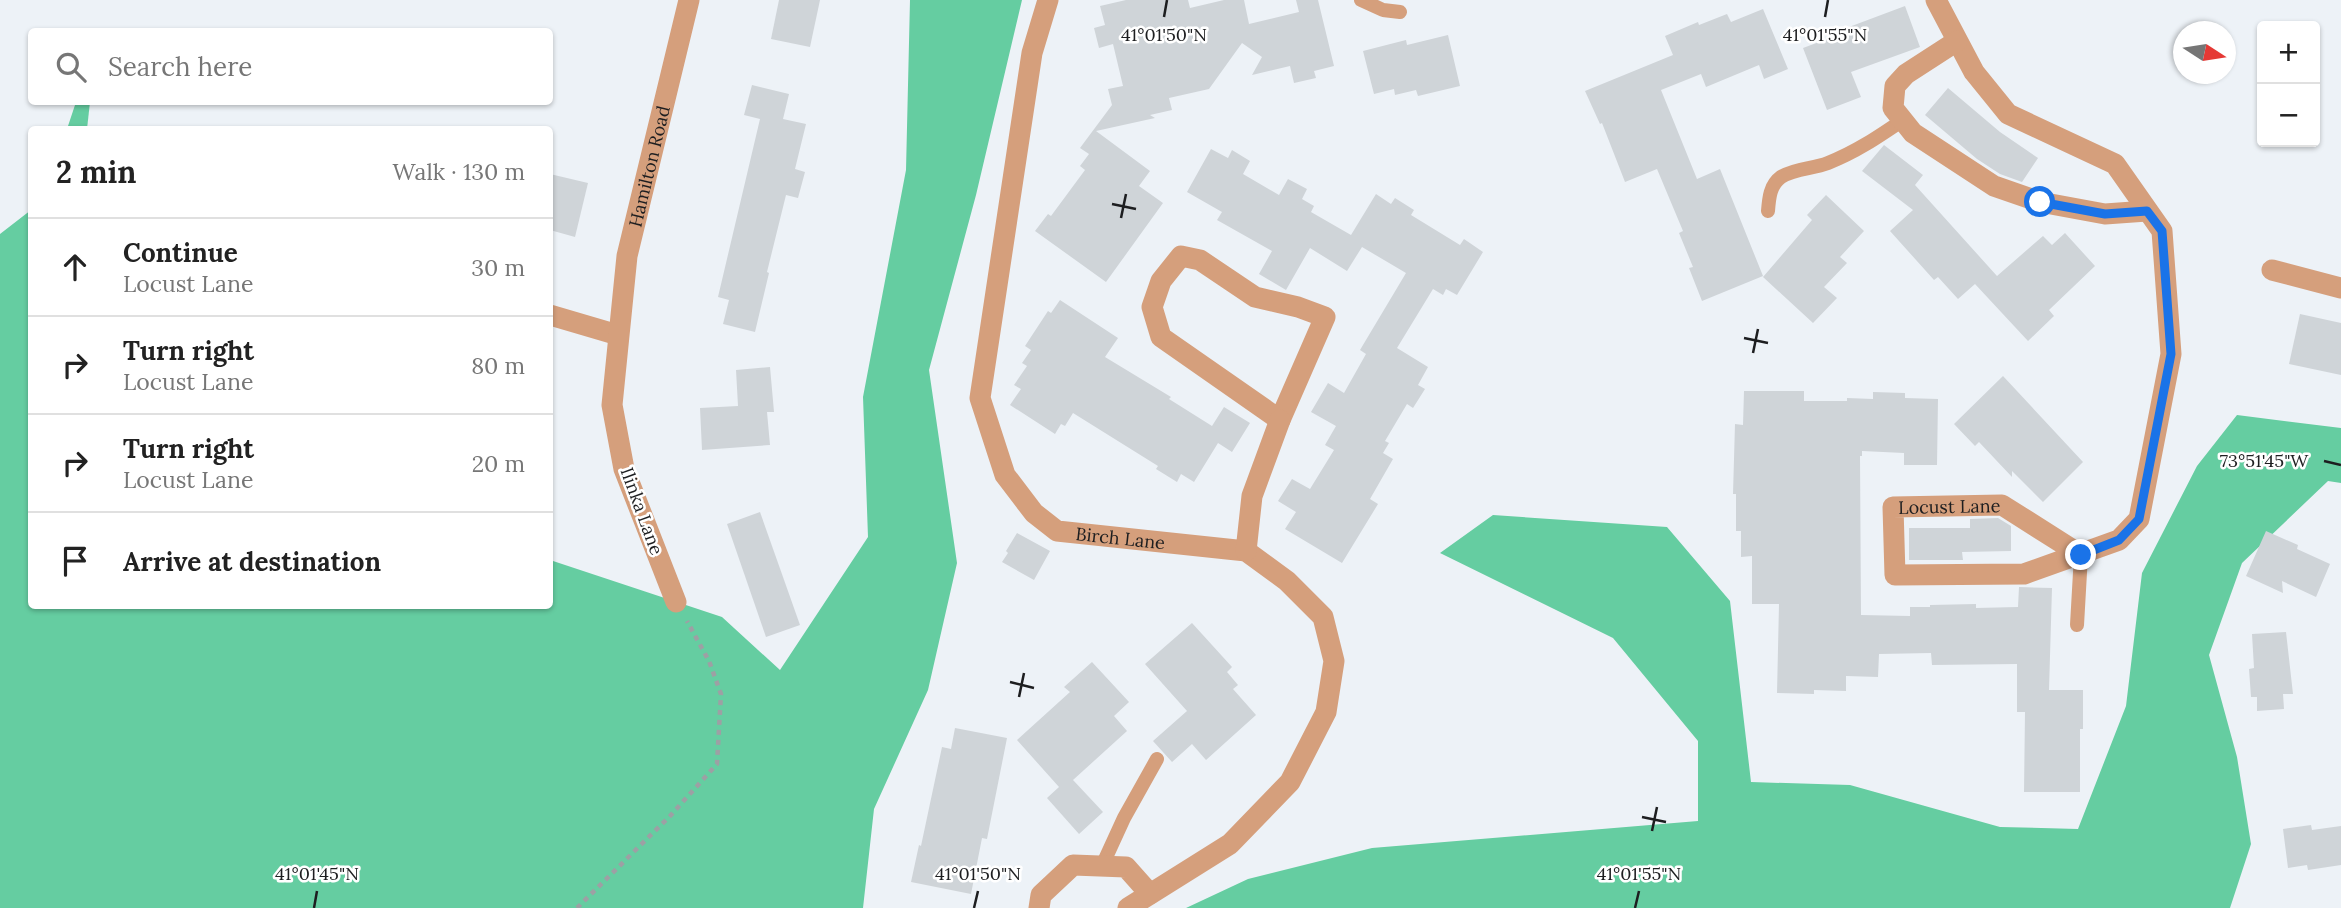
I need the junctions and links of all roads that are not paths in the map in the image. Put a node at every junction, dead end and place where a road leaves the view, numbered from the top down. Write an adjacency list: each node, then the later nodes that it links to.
1 (690, 0): 13 (street, Hamilton Road)
2 (1048, 0): 15 (street, Birch Lane)
3 (1361, 0): 5 (lane)
4 (1936, 0): 6 (street, Locust Lane)
5 (1400, 12)
6 (1957, 41): 7 (street); 9 (street, Locust Lane)
7 (1903, 120): 8 (lane); 9 (street)
8 (1768, 211)
9 (2147, 211): 16 (street, Locust Lane)
10 (2272, 270): 11 (street)
11 (2341, 288)
12 (553, 317): 13 (street)
13 (618, 335): 17 (street, Ilinka Lane)
14 (1280, 419): 14 (street); 15 (street)
15 (1246, 551): 21 (street)
16 (2081, 555): 16 (street, Locust Lane); 18 (lane)
17 (676, 601)
18 (2077, 625)
19 (1157, 758): 20 (lane)
20 (1102, 866): 21 (street); 22 (street)
21 (1150, 894): 23 (street)
22 (1039, 908)
23 (1128, 908)

